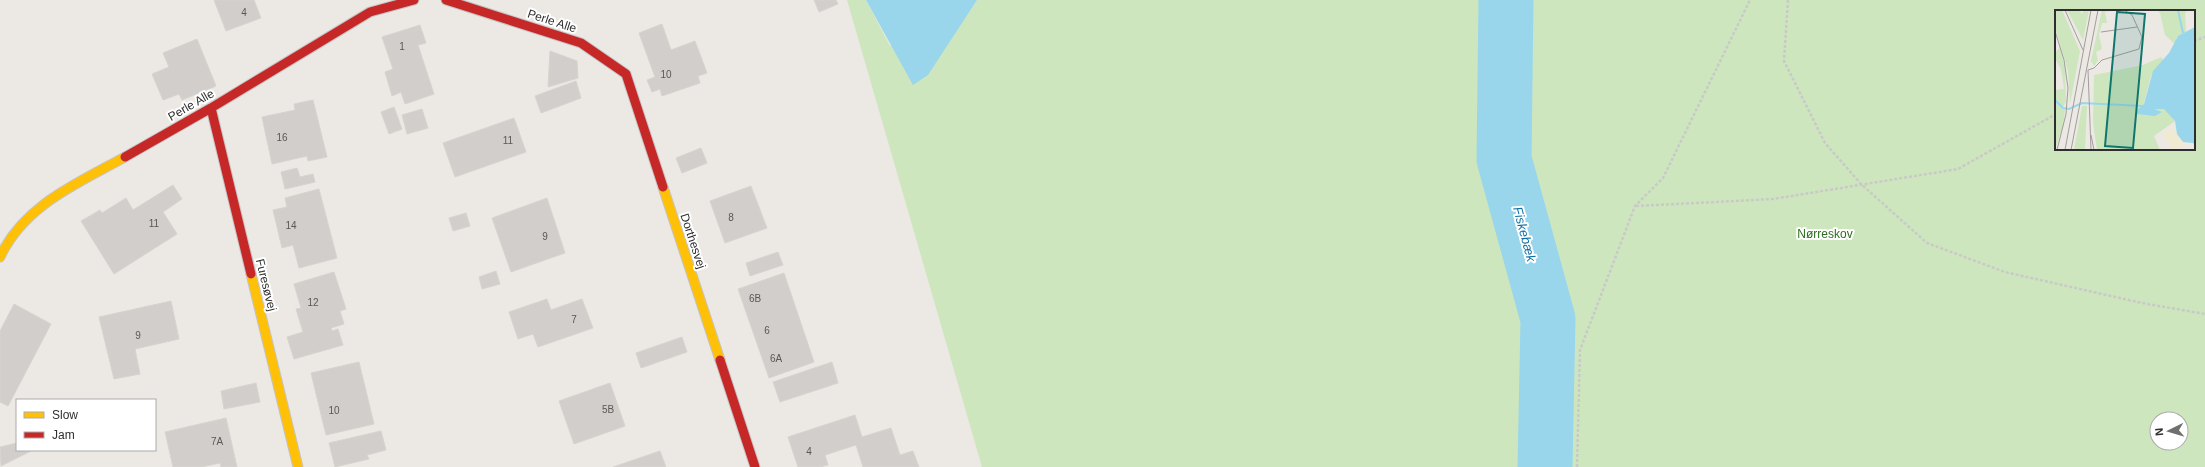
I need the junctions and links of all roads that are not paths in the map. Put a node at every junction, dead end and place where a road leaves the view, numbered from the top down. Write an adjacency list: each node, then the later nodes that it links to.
1 (414, 0): 4 (street, Perle Alle)
2 (446, 0): 3 (street, Perle Alle)
3 (581, 43): 7 (street, Dorthesvej)
4 (211, 108): 5 (street, Perle Alle); 6 (street, Furesøvej)
5 (0, 257)
6 (298, 467)
7 (755, 467)

